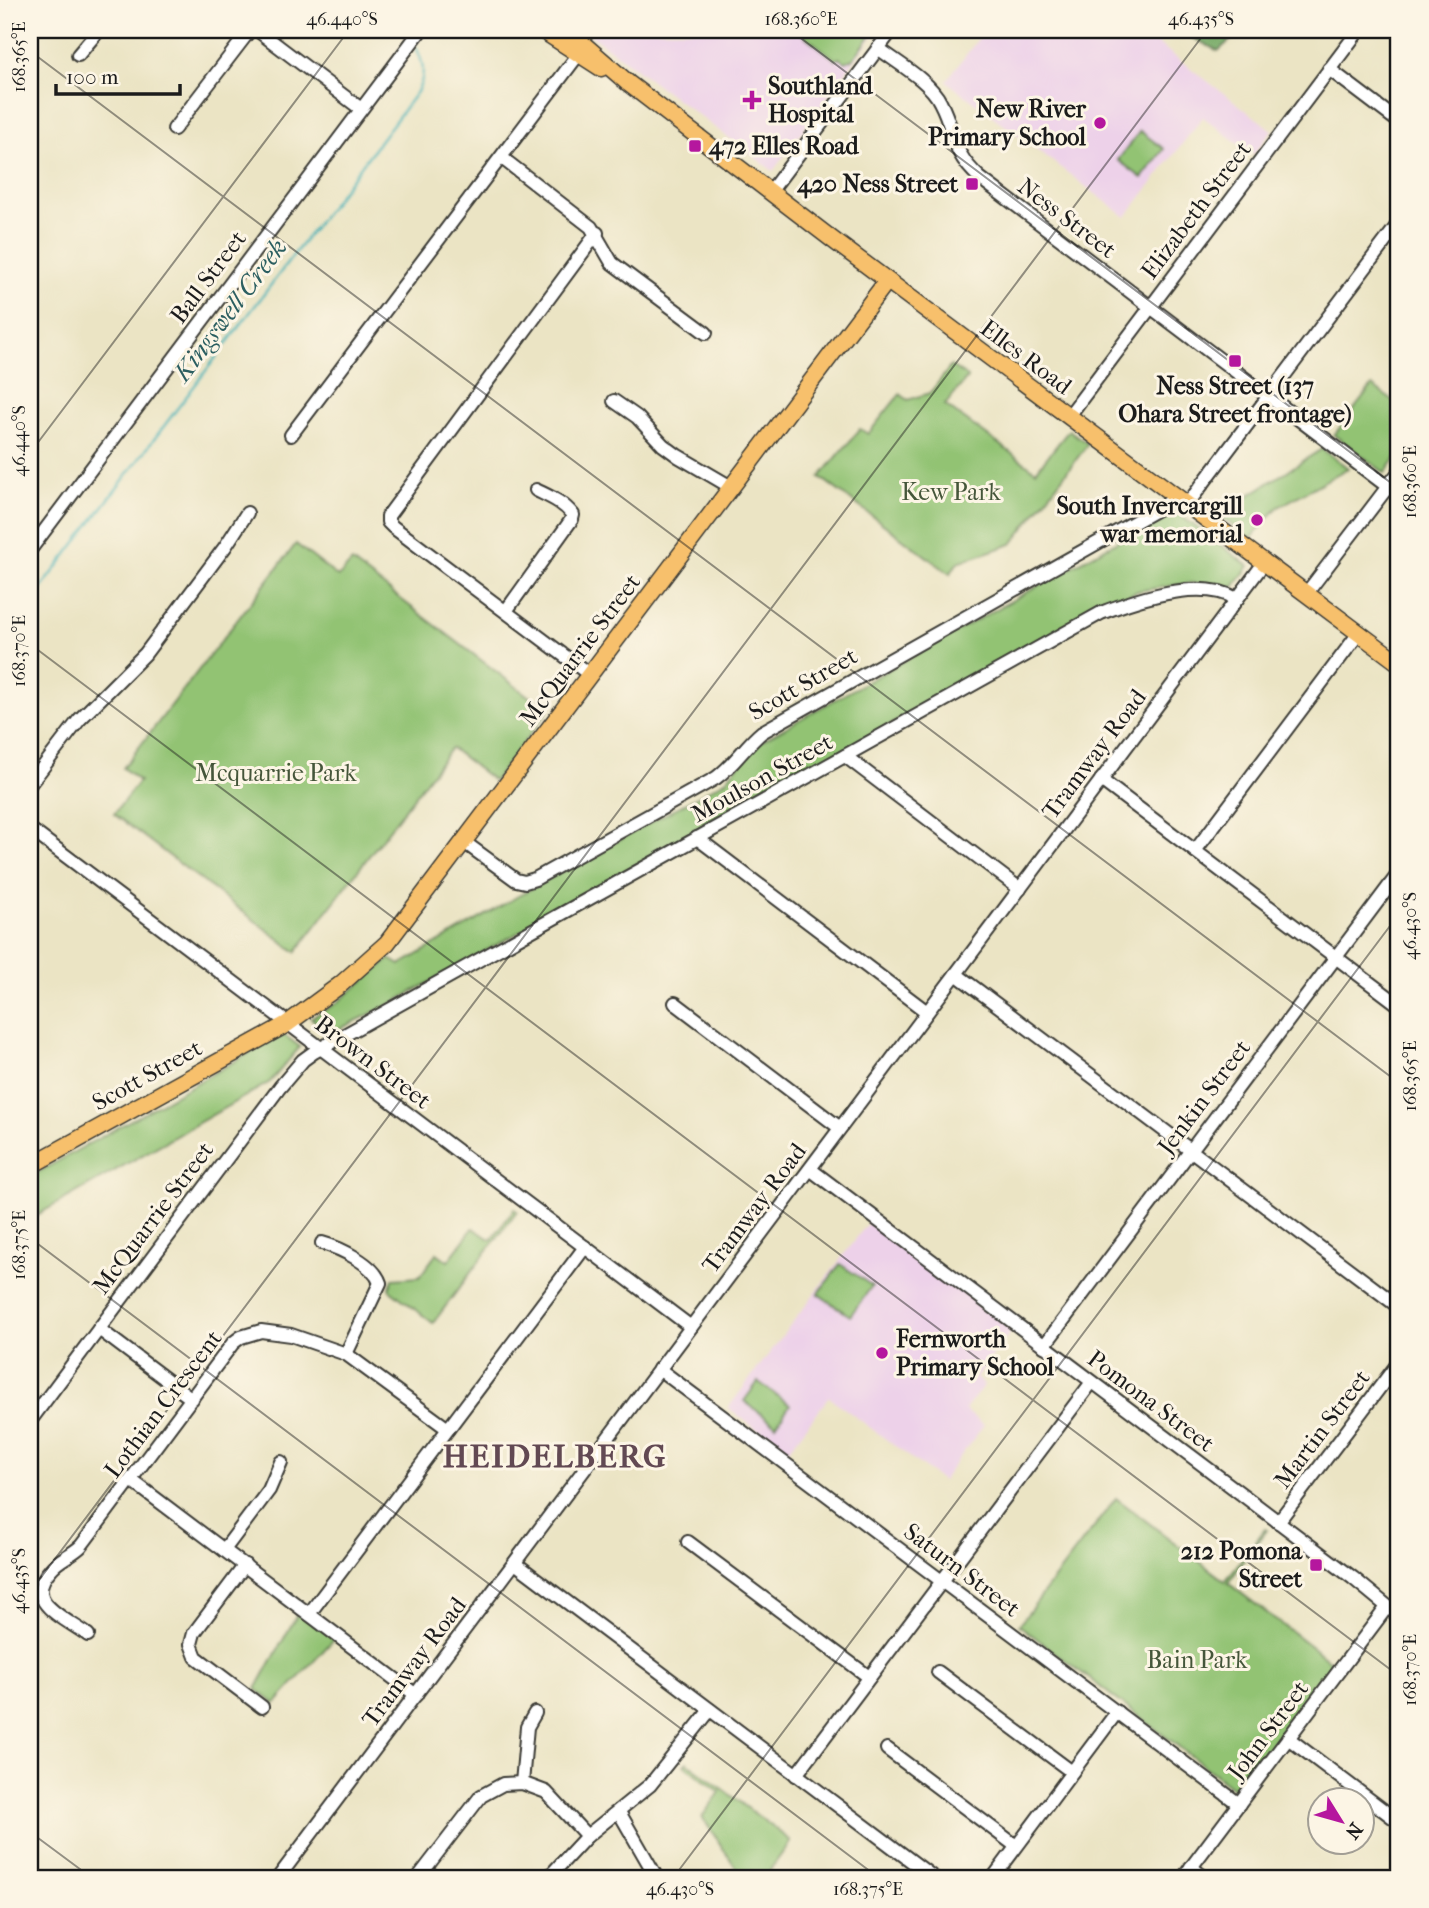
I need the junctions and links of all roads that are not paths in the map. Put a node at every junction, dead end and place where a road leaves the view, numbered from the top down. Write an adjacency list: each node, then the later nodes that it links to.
1 (99, 30): 11 (street)
2 (250, 30): 15 (street)
3 (257, 30): 13 (street)
4 (542, 30): 10 (main road, Elles Road)
5 (566, 30): 10 (main road, Elles Road)
6 (892, 30): 9 (street)
7 (1359, 30): 12 (street, Elizabeth Street)
8 (415, 38): 13 (street, Ball Street)
9 (878, 48): 17 (street); 21 (street, Ness Street)
10 (582, 50): 16 (street); 17 (main road, Elles Road)
11 (78, 55)
12 (1329, 69): 14 (street); 21 (street, Elizabeth Street)
13 (361, 109): 34 (street, Ball Street)
14 (1399, 122)
15 (174, 129)
16 (502, 158): 19 (street); 26 (street)
17 (770, 192): 20 (main road, Elles Road)
18 (1399, 223): 23 (street)
19 (597, 233): 22 (street); 38 (street)
20 (887, 281): 25 (main road, Elles Road); 28 (main road, McQuarrie Street)
21 (1150, 307): 23 (street, Ness Street); 25 (street, Elizabeth Street)
22 (706, 333)
23 (1268, 397): 29 (street, Ness Street); 32 (street)
24 (614, 401): 28 (street)
25 (1068, 417): 32 (main road, Elles Road)
26 (291, 435)
27 (1399, 472): 29 (street)
28 (731, 487): 41 (main road, McQuarrie Street)
29 (1388, 487): 31 (street, Ness Street); 36 (street)
30 (536, 491): 38 (street)
31 (1399, 495)
32 (1182, 502): 35 (main road, Elles Road); 47 (street, Scott Street)
33 (247, 513): 44 (street)
34 (30, 550)
35 (1264, 563): 36 (main road, Elles Road); 37 (street, Tramway Road)
36 (1306, 594): 39 (main road, Elles Road)
37 (1237, 599): 42 (street, Moulson Street); 43 (street, Tramway Road)
38 (506, 611): 41 (street)
39 (1359, 633): 40 (main road, Elles Road); 48 (street)
40 (1399, 663)
41 (590, 675): 47 (main road, McQuarrie Street)
42 (845, 756): 46 (street, Moulson Street); 50 (street)
43 (1101, 780): 48 (street); 50 (street, Tramway Road)
44 (30, 783)
45 (30, 829): 56 (street, Brown Street)
46 (697, 838): 55 (street); 57 (street, Moulson Street)
47 (464, 842): 56 (main road, McQuarrie Street)
48 (1195, 851): 51 (street)
49 (1399, 873): 51 (street, Jenkin Street)
50 (1020, 889): 52 (street, Tramway Road)
51 (1336, 957): 54 (street); 59 (street, Jenkin Street)
52 (956, 974): 55 (street, Tramway Road); 59 (street)
53 (675, 1003): 58 (street)
54 (1399, 1004)
55 (927, 1012): 58 (street, Tramway Road)
56 (286, 1024): 57 (street, Brown Street); 60 (main road, Scott Street)
57 (320, 1048): 63 (street, Brown Street); 66 (street, McQuarrie Street)
58 (840, 1128): 61 (street, Tramway Road)
59 (1191, 1150): 64 (street); 67 (street, Jenkin Street)
60 (30, 1166)
61 (810, 1169): 65 (street, Tramway Road); 67 (street, Pomona Street)
62 (322, 1243): 68 (street)
63 (584, 1247): 65 (street, Brown Street); 74 (street)
64 (1399, 1307)
65 (691, 1327): 70 (street, Tramway Road)
66 (99, 1329): 72 (street); 73 (street, McQuarrie Street)
67 (1044, 1346): 71 (street, Pomona Street)
68 (346, 1354): 72 (street, Lothian Crescent); 74 (street, Lothian Crescent)
69 (1399, 1362): 77 (street, Martin Street)
70 (659, 1369): 80 (street, Tramway Road); 82 (street, Saturn Street)
71 (1092, 1382): 77 (street, Pomona Street); 82 (street)
72 (192, 1399): 76 (street, Lothian Crescent)
73 (30, 1421)
74 (449, 1429): 84 (street)
75 (281, 1462): 79 (street)
76 (131, 1480): 79 (street); 86 (street, Lothian Crescent)
77 (1278, 1522): 83 (street, Pomona Street)
78 (688, 1542): 88 (street)
79 (224, 1550): 81 (street)
80 (515, 1563): 89 (street, Tramway Road); 91 (street)
81 (245, 1566): 84 (street); 90 (street)
82 (942, 1581): 88 (street); 92 (street, Saturn Street)
83 (1387, 1607): 85 (street, Pomona Street); 94 (street, John Street)
84 (309, 1614): 89 (street)
85 (1399, 1616)
86 (88, 1635)
87 (938, 1672): 96 (street)
88 (869, 1678): 97 (street)
89 (416, 1695): 105 (street, Tramway Road)
90 (262, 1707)
91 (710, 1710): 97 (street); 100 (street)
92 (1117, 1712): 96 (street); 99 (street, Saturn Street)
93 (535, 1713): 98 (street)
94 (1288, 1738): 99 (street, John Street); 101 (street)
95 (887, 1749): 103 (street)
96 (1072, 1772): 103 (street)
97 (796, 1775): 109 (street)
98 (522, 1783): 102 (street); 106 (street)
99 (1239, 1804): 104 (street, John Street)
100 (619, 1811): 102 (street); 108 (street)
101 (1399, 1822)
102 (587, 1836): 107 (street)
103 (1016, 1846): 110 (street)
104 (1187, 1873): 111 (street)
105 (278, 1878)
106 (418, 1878)
107 (548, 1878)
108 (657, 1878)
109 (934, 1878)
110 (993, 1878)
111 (1205, 1878)

